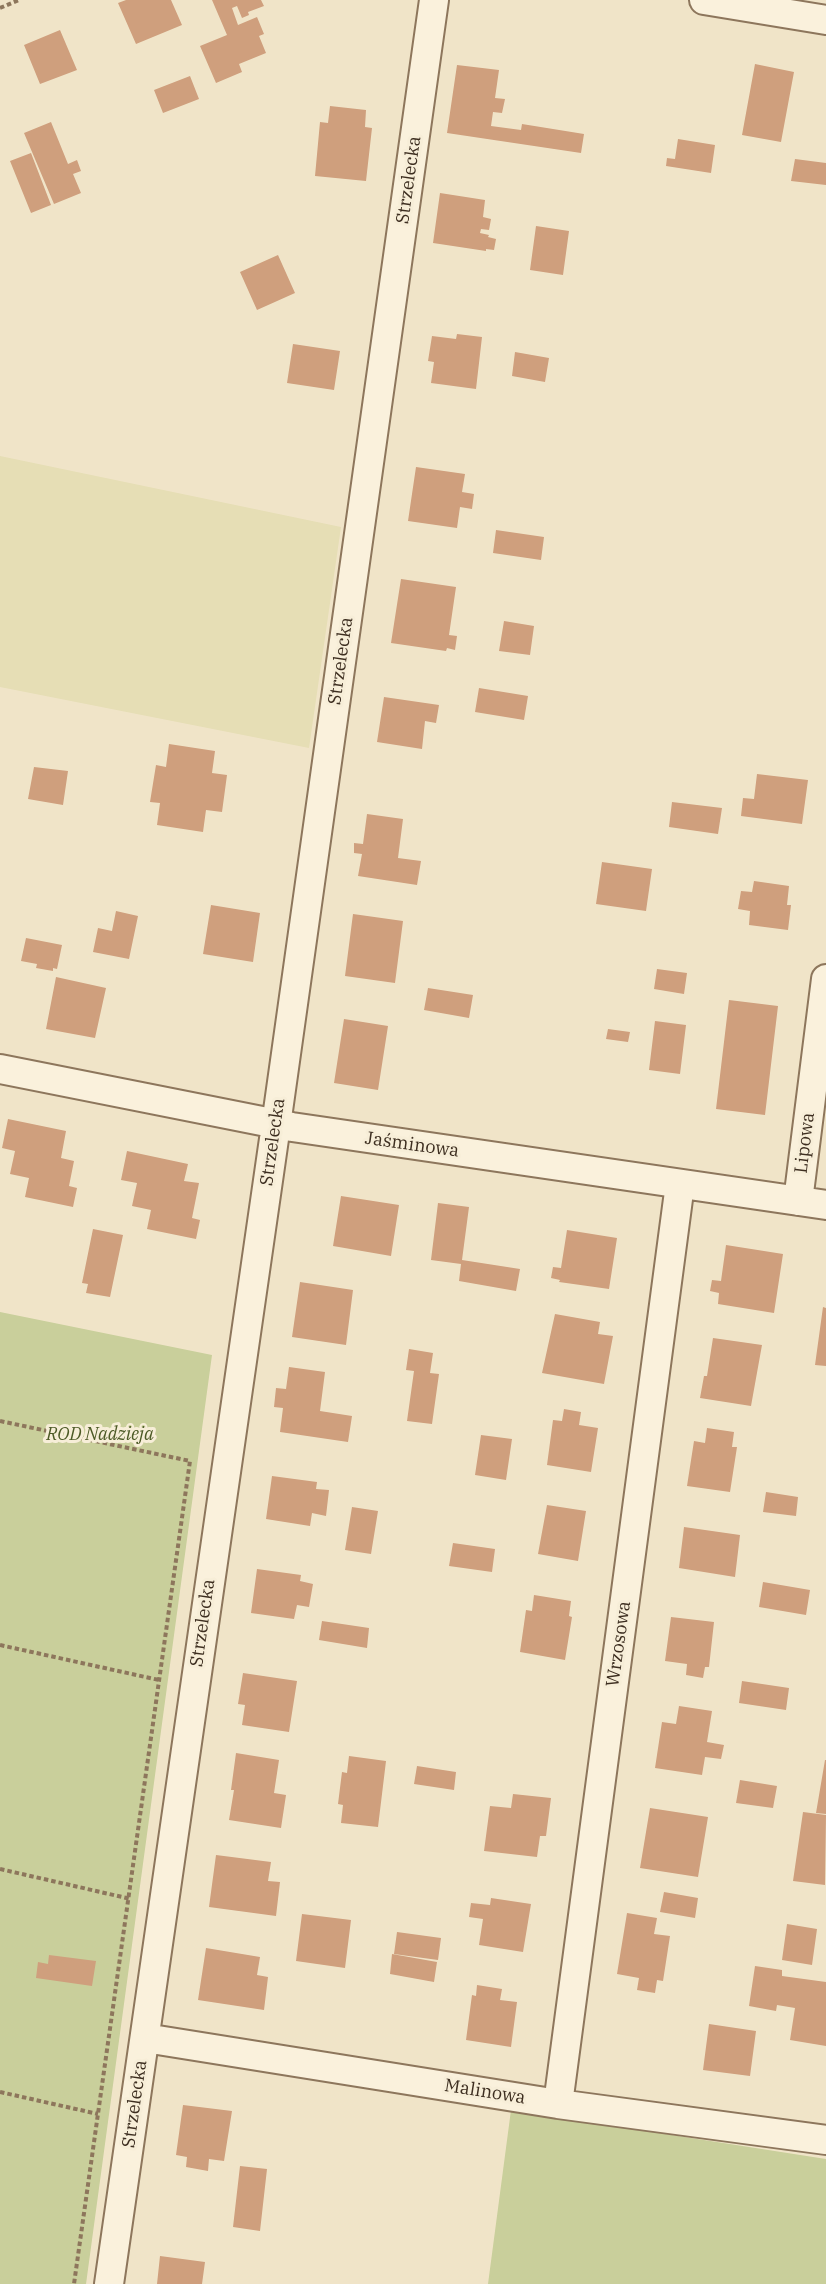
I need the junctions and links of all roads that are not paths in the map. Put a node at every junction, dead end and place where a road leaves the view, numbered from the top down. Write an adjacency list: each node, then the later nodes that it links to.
1 (434, 0): 6 (street, Strzelecka)
2 (704, 0): 3 (street)
3 (826, 20)
4 (826, 979): 8 (street, Lipowa)
5 (0, 1069): 6 (street, Jaśminowa)
6 (276, 1125): 7 (street, Jaśminowa); 10 (street, Strzelecka)
7 (680, 1184): 8 (street, Jaśminowa); 11 (street, Wrzosowa)
8 (798, 1201): 9 (street, Jaśminowa)
9 (826, 1205)
10 (145, 2038): 11 (street, Malinowa); 13 (street, Strzelecka)
11 (558, 2104): 12 (street, Malinowa)
12 (826, 2140)
13 (109, 2284)

